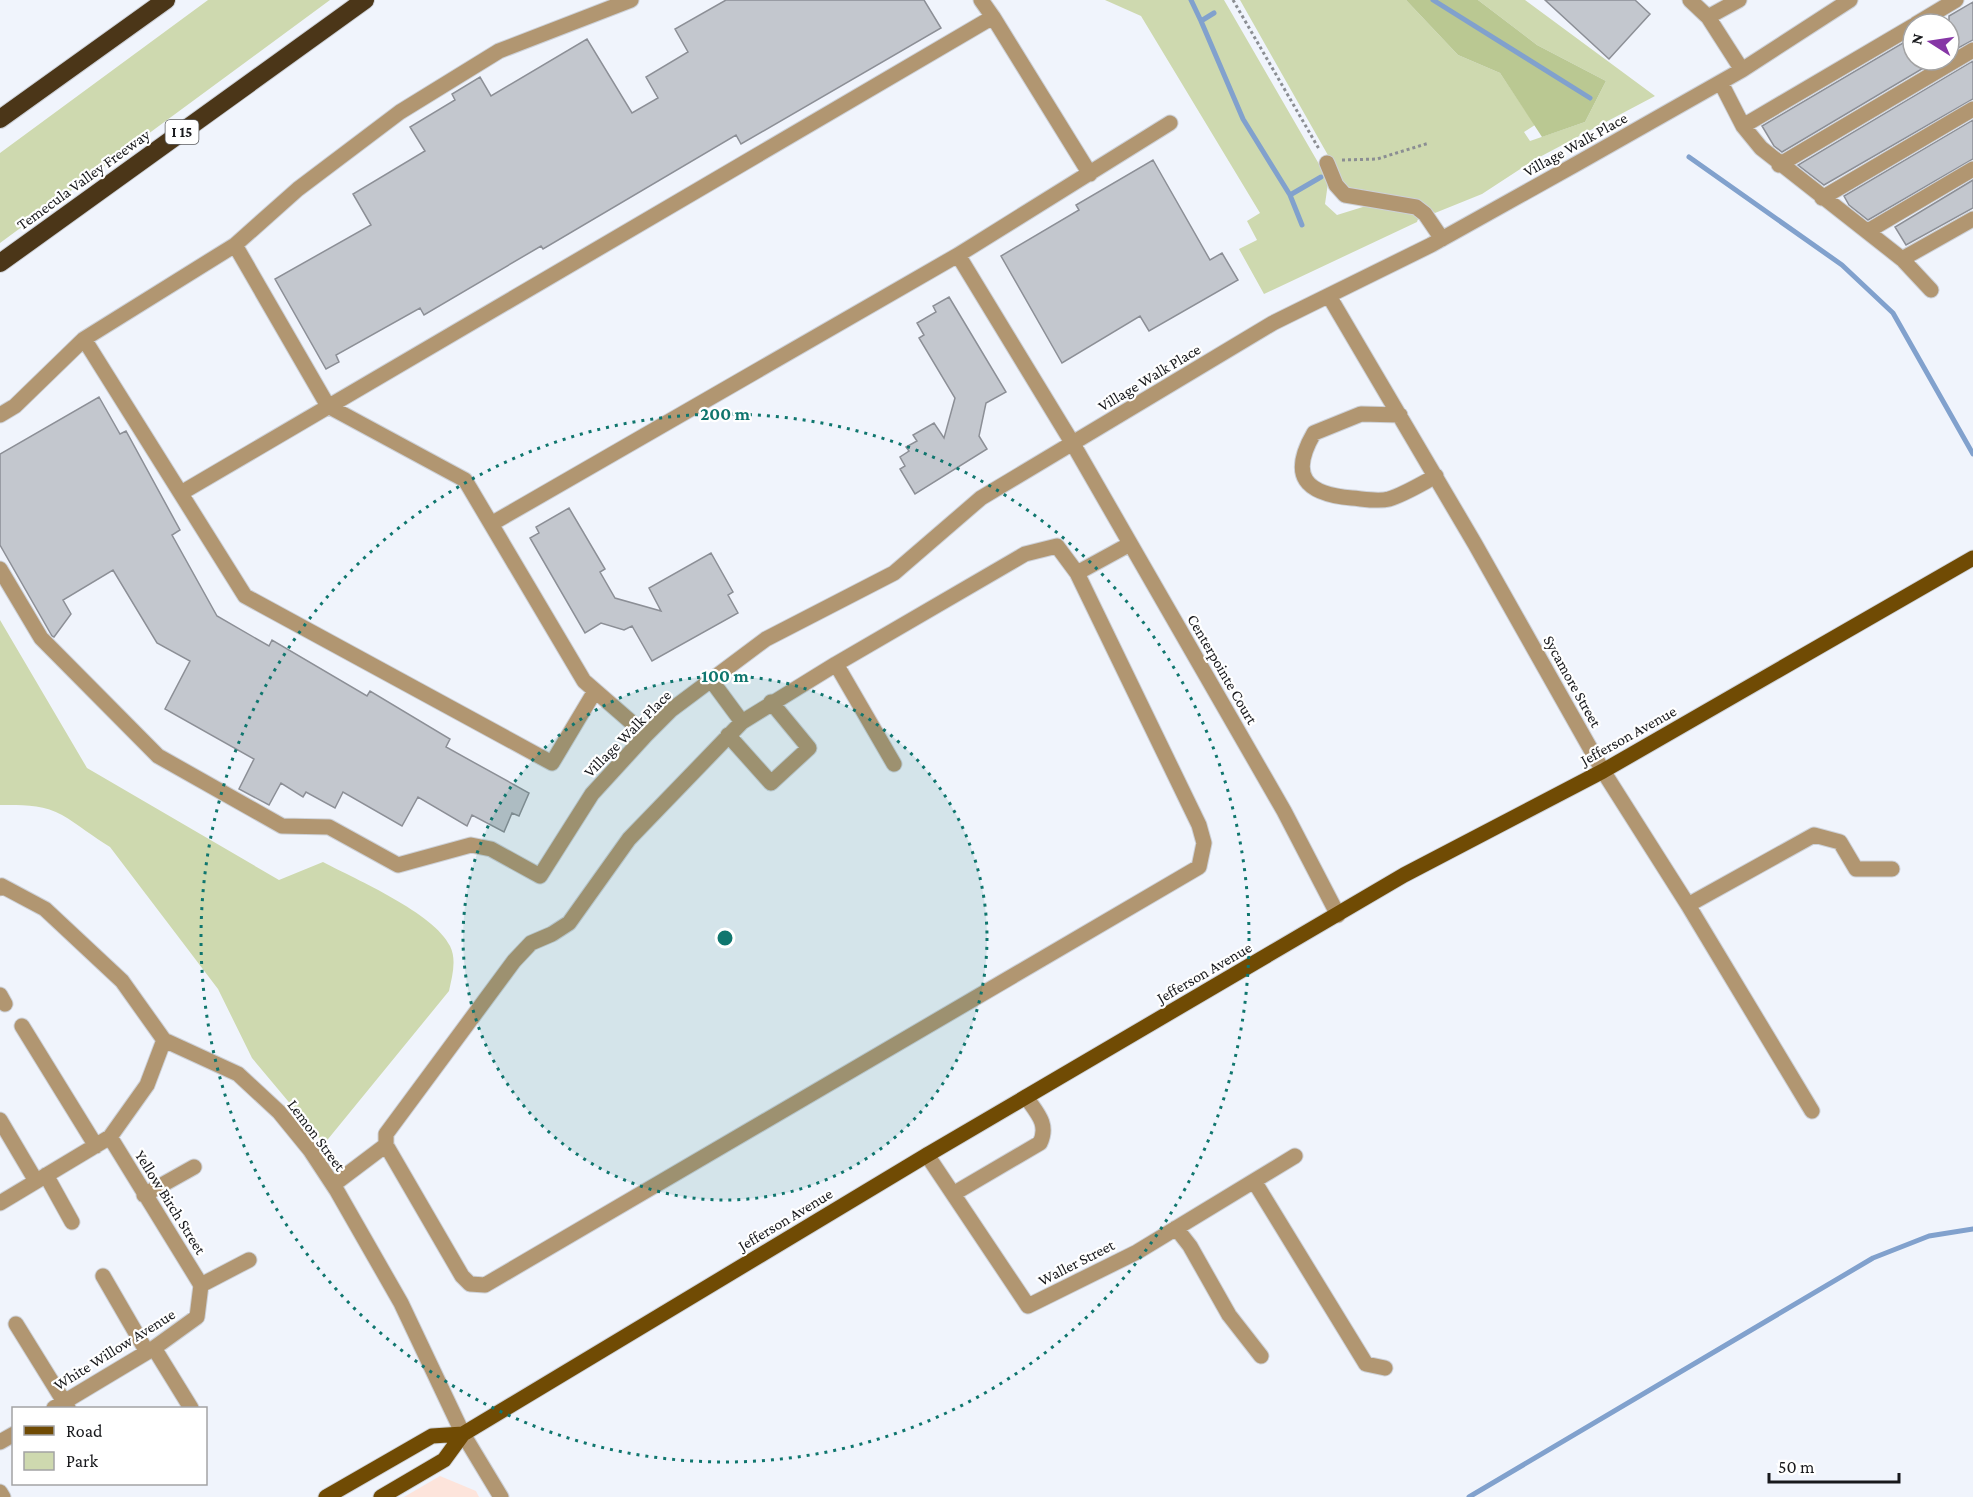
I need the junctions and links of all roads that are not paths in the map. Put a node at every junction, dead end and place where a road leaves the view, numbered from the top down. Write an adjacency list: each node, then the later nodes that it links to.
1 (166, 0): 17 (highway)
2 (365, 0): 31 (highway, Temecula Valley Freeway / I 15)
3 (631, 0): 28 (street)
4 (981, 0): 10 (street)
5 (1690, 0): 11 (street)
6 (1740, 0): 11 (street)
7 (1850, 0): 14 (street, Village Walk Place)
8 (1956, 0): 9 (street)
9 (1936, 12)
10 (993, 17): 23 (street); 35 (street)
11 (1708, 17): 14 (street)
12 (1901, 33): 19 (street)
13 (1973, 50): 21 (street)
14 (1742, 70): 15 (street, Village Walk Place)
15 (1721, 83): 19 (street); 27 (street, Village Walk Place)
16 (1973, 109): 24 (street)
17 (0, 120)
18 (1170, 123): 23 (street)
19 (1743, 126): 21 (street)
20 (1327, 163): 27 (street)
21 (1779, 165): 24 (street)
22 (1973, 168): 26 (street)
23 (1090, 174): 29 (street)
24 (1822, 198): 26 (street)
25 (1973, 219): 30 (street)
26 (1868, 231): 30 (street)
27 (1442, 239): 33 (street, Village Walk Place)
28 (235, 246): 34 (street); 35 (street)
29 (958, 255): 38 (street, Centerpointe Court); 41 (street)
30 (1902, 259): 32 (street)
31 (0, 263)
32 (1931, 290)
33 (1329, 296): 37 (street, Sycamore Street); 38 (street, Village Walk Place)
34 (84, 339): 36 (street); 40 (street)
35 (328, 406): 40 (street); 41 (street)
36 (0, 415)
37 (1400, 415): 39 (street, Sycamore Street); 39 (street)
38 (1073, 444): 42 (street, Centerpointe Court); 47 (street, Village Walk Place)
39 (1436, 476): 54 (street, Sycamore Street)
40 (181, 493): 48 (street)
41 (491, 524): 48 (street)
42 (1130, 544): 45 (street); 58 (street, Centerpointe Court)
43 (1973, 558): 54 (main road, Jefferson Avenue)
44 (0, 569): 51 (street, Village Walk Place)
45 (1077, 573): 46 (street); 65 (street)
46 (836, 664): 49 (street); 53 (street)
47 (711, 680): 50 (street); 51 (street, Village Walk Place)
48 (595, 691): 51 (street)
49 (771, 702): 50 (street); 52 (street)
50 (742, 722): 52 (street)
51 (646, 735)
52 (728, 735): 65 (street)
53 (894, 764)
54 (1603, 771): 57 (street, Sycamore Street); 58 (main road, Jefferson Avenue)
55 (1892, 869): 57 (street)
56 (1, 887): 60 (street, Lemon Street)
57 (1688, 904): 62 (street, Sycamore Street)
58 (1338, 915): 61 (main road, Jefferson Avenue)
59 (22, 1026): 66 (street)
60 (164, 1040): 64 (street); 72 (street, Lemon Street)
61 (1026, 1097): 67 (main road, Jefferson Avenue); 73 (street)
62 (1812, 1111)
63 (0, 1120): 70 (street)
64 (110, 1137): 66 (street); 74 (street, Yellow Birch Street)
65 (386, 1145): 72 (street)
66 (96, 1146): 70 (street)
67 (927, 1155): 73 (street, Waller Street); 87 (main road, Jefferson Avenue)
68 (1295, 1156): 71 (street, Waller Street)
69 (194, 1167): 74 (street)
70 (41, 1178): 75 (street); 76 (street)
71 (1254, 1181): 77 (street, Waller Street); 84 (street)
72 (333, 1185): 87 (street, Lemon Street)
73 (953, 1194): 77 (street, Waller Street)
74 (144, 1195): 80 (street, Yellow Birch Street)
75 (0, 1203)
76 (72, 1222)
77 (1176, 1228): 83 (street)
78 (249, 1260): 80 (street)
79 (103, 1276): 82 (street)
80 (201, 1285): 82 (street, White Willow Avenue)
81 (16, 1324): 85 (street)
82 (151, 1350): 85 (street, White Willow Avenue); 86 (street)
83 (1261, 1356)
84 (1385, 1368)
85 (62, 1406)
86 (190, 1407)
87 (463, 1434): 90 (main road, Jefferson Avenue); 91 (main road, Jefferson Avenue); 92 (street, Lemon Street)
88 (0, 1492): 89 (street)
89 (3, 1497)
90 (326, 1497)
91 (381, 1497)
92 (501, 1497)

